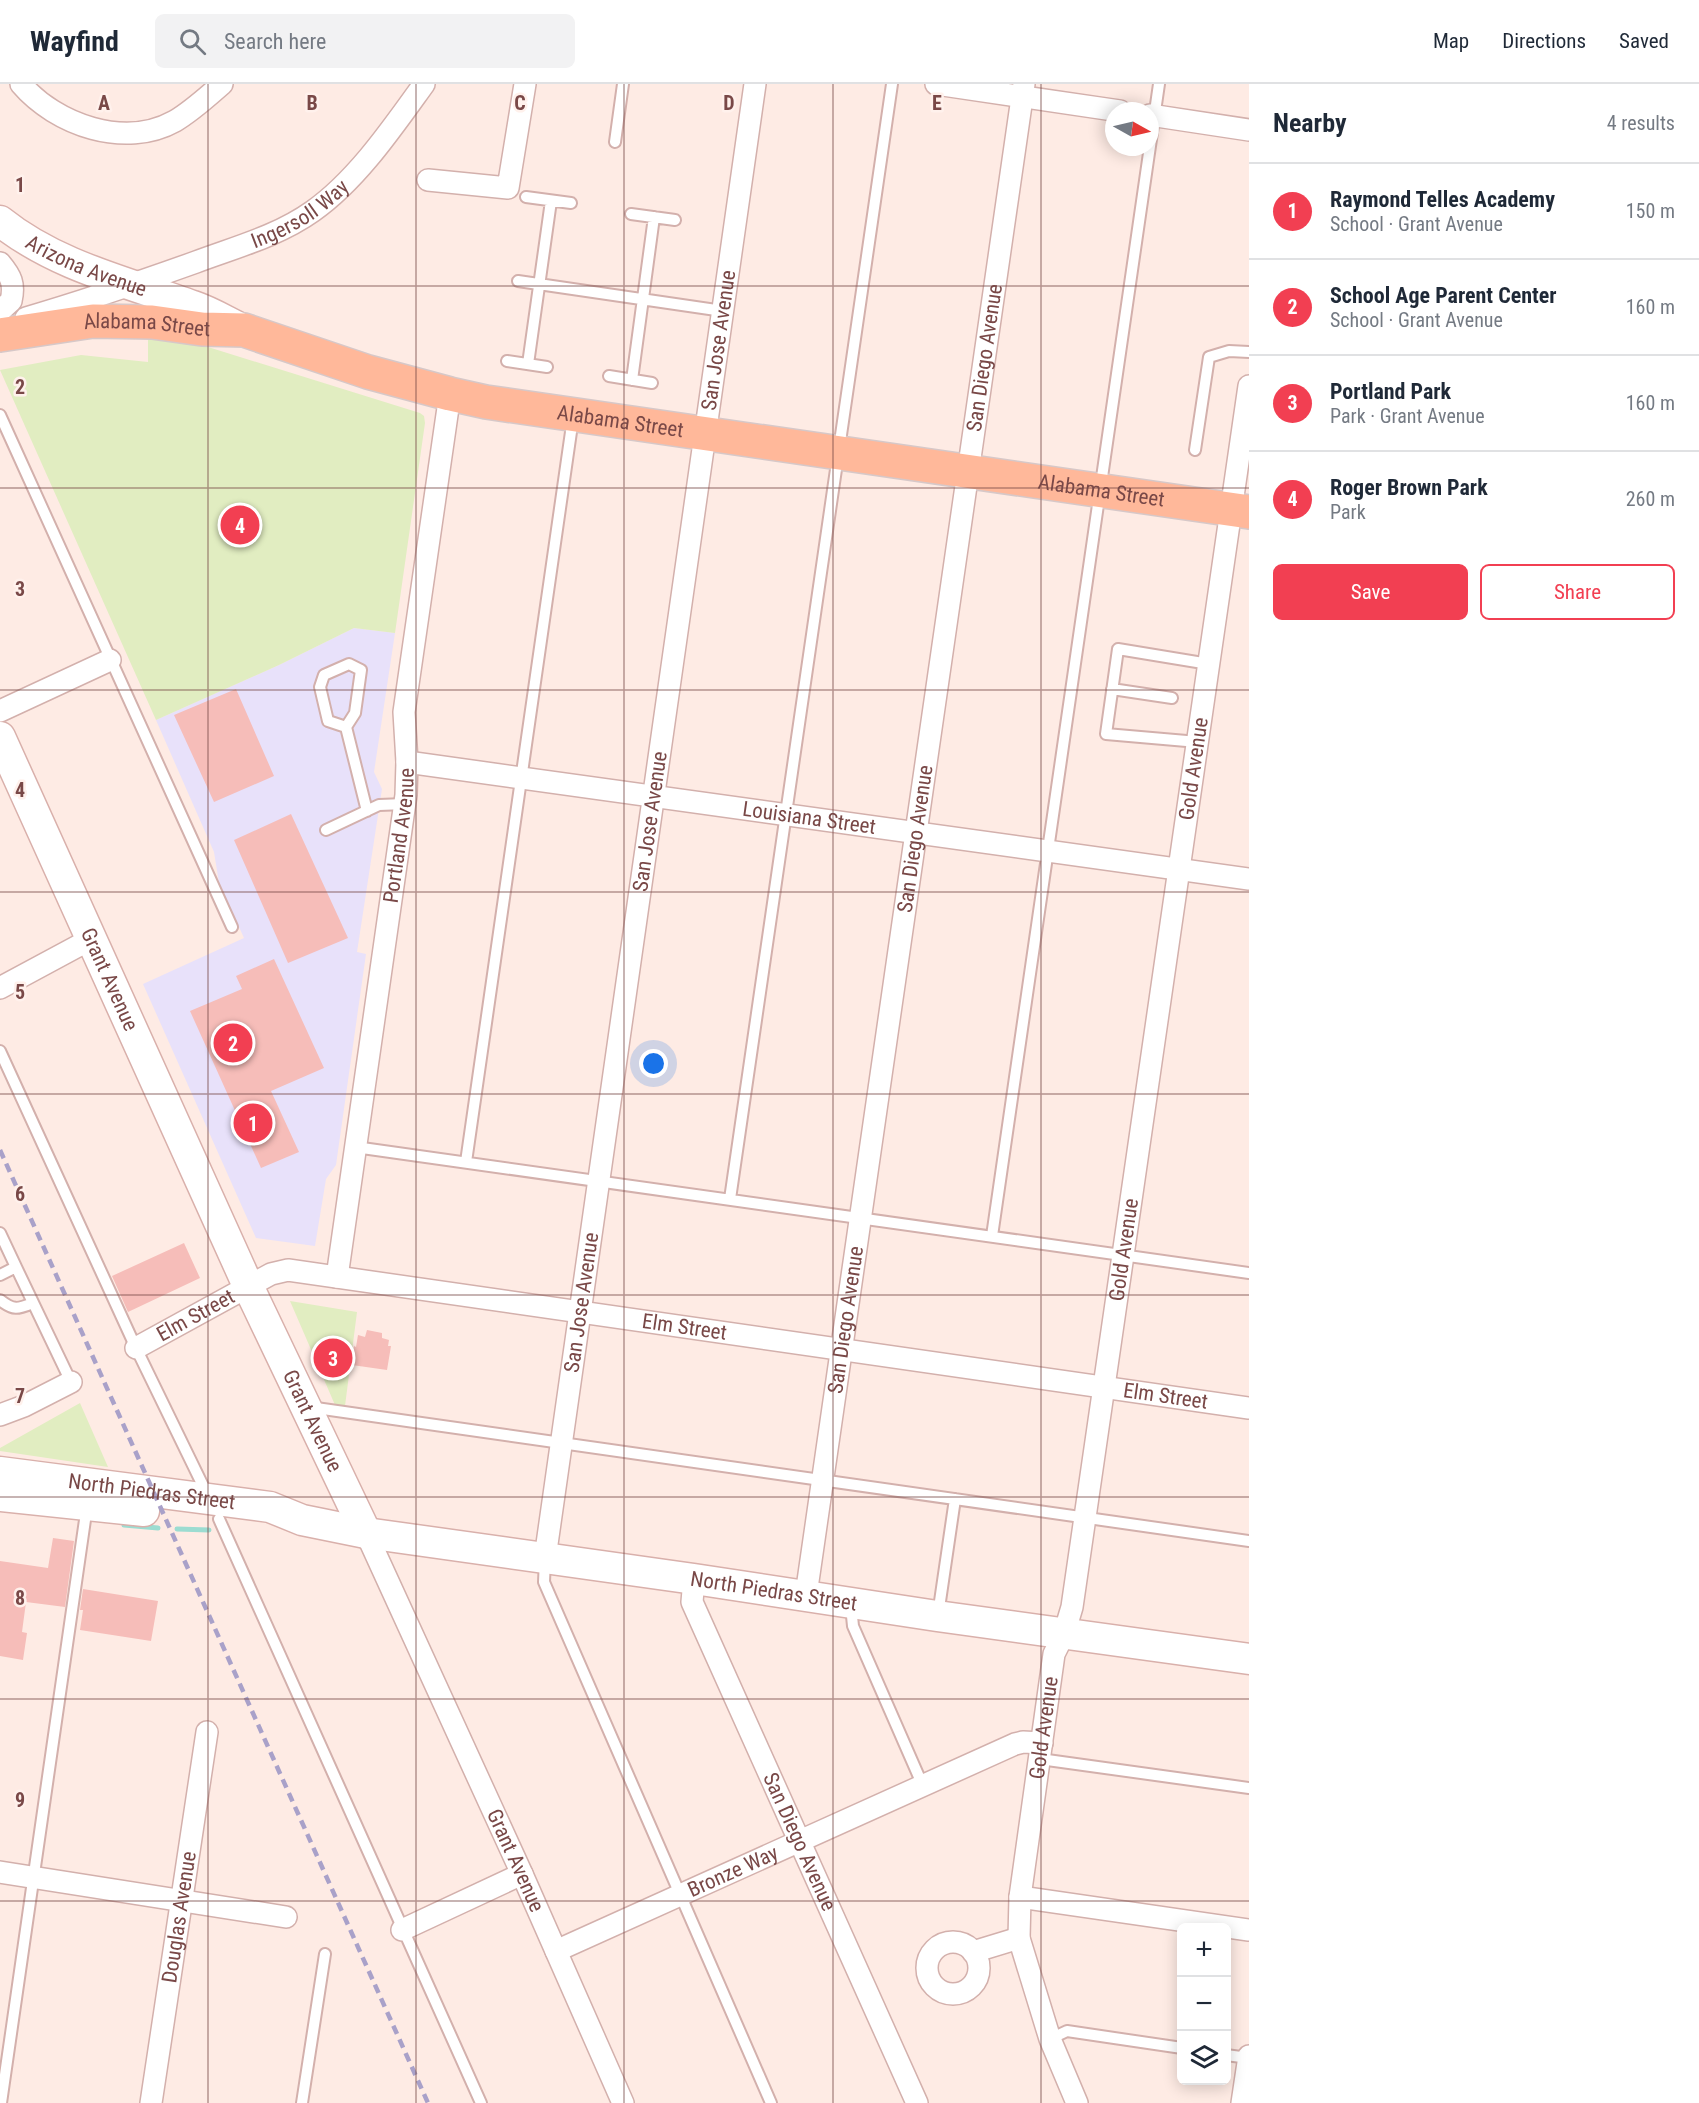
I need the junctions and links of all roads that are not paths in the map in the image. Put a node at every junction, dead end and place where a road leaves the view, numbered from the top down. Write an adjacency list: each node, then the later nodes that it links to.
1 (21, 84): 2 (street)
2 (222, 84)
3 (424, 84): 28 (street, Ingersoll Way)
4 (525, 84): 17 (street)
5 (623, 84): 15 (lane)
6 (755, 84): 31 (street, San Jose Avenue)
7 (892, 84): 48 (lane)
8 (936, 84): 10 (street)
9 (1159, 84): 11 (lane)
10 (1023, 90): 12 (street); 49 (street, San Diego Avenue)
11 (1155, 102)
12 (1105, 108)
13 (1159, 117): 14 (street)
14 (1249, 130)
15 (615, 142)
16 (1146, 156): 50 (lane)
17 (428, 180)
18 (526, 197): 19 (lane)
19 (551, 201): 20 (lane); 27 (lane)
20 (571, 203)
21 (631, 214): 22 (lane)
22 (654, 217): 23 (lane); 29 (lane)
23 (675, 220)
24 (0, 221): 28 (main road, Arizona Avenue)
25 (0, 263): 30 (street, Arizona Avenue)
26 (518, 280): 27 (lane)
27 (539, 284): 29 (lane); 37 (lane)
28 (132, 285): 32 (street, Alabama Street); 33 (main road, Arizona Avenue)
29 (643, 299): 31 (lane); 40 (lane)
30 (0, 311)
31 (723, 311): 46 (street, San Jose Avenue)
32 (0, 326)
33 (243, 330): 34 (main road, Alabama Street); 43 (main road, Alabama Street)
34 (0, 335)
35 (1249, 352): 47 (lane)
36 (507, 361): 37 (lane)
37 (528, 364): 38 (lane)
38 (547, 367)
39 (609, 376): 40 (lane)
40 (632, 380): 41 (lane)
41 (652, 383)
42 (1249, 386): 51 (street, Gold Avenue)
43 (450, 394): 44 (main road, Alabama Street); 60 (street, Portland Avenue)
44 (573, 414): 46 (main road, Alabama Street); 61 (lane)
45 (0, 415): 52 (lane)
46 (705, 433): 48 (main road, Alabama Street); 62 (street, San Jose Avenue)
47 (1195, 450)
48 (838, 453): 49 (main road, Alabama Street); 65 (lane)
49 (969, 472): 50 (main road, Alabama Street); 67 (street, San Diego Avenue)
50 (1100, 491): 51 (main road, Alabama Street); 68 (lane)
51 (1240, 511): 53 (street, Gold Avenue)
52 (110, 660): 56 (street); 71 (lane)
53 (1209, 664): 54 (lane); 59 (street, Gold Avenue)
54 (1112, 689): 55 (lane); 59 (lane)
55 (1172, 698)
56 (0, 711)
57 (346, 727): 57 (lane); 64 (lane)
58 (0, 737): 72 (main road, Grant Avenue)
59 (1198, 742): 69 (street, Gold Avenue)
60 (407, 762): 61 (street, Louisiana Street); 63 (street, Portland Avenue)
61 (521, 777): 62 (street, Louisiana Street); 76 (lane)
62 (652, 796): 65 (street, Louisiana Street); 77 (street, San Jose Avenue)
63 (405, 804): 64 (lane); 75 (street, Portland Avenue)
64 (367, 811): 66 (lane)
65 (786, 814): 67 (street, Louisiana Street); 78 (lane)
66 (326, 830)
67 (916, 832): 68 (street, Louisiana Street); 79 (street, San Diego Avenue)
68 (1048, 851): 69 (street, Louisiana Street); 81 (lane)
69 (1180, 869): 70 (street, Louisiana Street); 82 (street, Gold Avenue)
70 (1249, 879)
71 (232, 927)
72 (91, 939): 73 (street); 87 (main road, Grant Avenue)
73 (0, 988)
74 (0, 1051): 91 (lane)
75 (355, 1148): 76 (lane); 86 (street, Portland Avenue)
76 (466, 1162): 77 (lane)
77 (598, 1181): 78 (lane); 90 (street, San Jose Avenue)
78 (730, 1199): 79 (lane)
79 (860, 1218): 81 (lane); 92 (street, San Diego Avenue)
80 (0, 1233): 83 (lane)
81 (992, 1236): 82 (lane)
82 (1124, 1256): 84 (lane); 94 (street, Gold Avenue)
83 (16, 1267): 85 (lane); 89 (lane)
84 (1249, 1273)
85 (0, 1275)
86 (337, 1277): 87 (street, Elm Street); 90 (street, Elm Street)
87 (249, 1288): 91 (street, Elm Street); 96 (main road, Grant Avenue)
88 (0, 1300): 89 (lane)
89 (33, 1303): 93 (lane)
90 (579, 1312): 92 (street, Elm Street); 100 (street, San Jose Avenue)
91 (136, 1348): 106 (lane)
92 (841, 1349): 94 (street, Elm Street); 102 (street, San Diego Avenue)
93 (71, 1382): 95 (street)
94 (1105, 1386): 97 (street, Elm Street); 107 (street, Gold Avenue)
95 (24, 1406): 98 (street); 99 (street)
96 (305, 1406): 100 (lane); 108 (main road, Grant Avenue)
97 (1249, 1408)
98 (0, 1415)
99 (0, 1426)
100 (560, 1442): 102 (lane); 110 (street, San Jose Avenue)
101 (0, 1472): 106 (main road, North Piedras Street)
102 (822, 1480): 104 (lane); 112 (street, San Diego Avenue)
103 (0, 1496): 105 (main road, North Piedras Street)
104 (955, 1499): 107 (lane); 114 (lane)
105 (87, 1506): 106 (main road, North Piedras Street); 124 (lane)
106 (214, 1509): 108 (main road, North Piedras Street); 129 (lane)
107 (1086, 1518): 109 (lane); 115 (street, Gold Avenue)
108 (366, 1533): 110 (main road, North Piedras Street); 123 (street, Grant Avenue)
109 (1249, 1541)
110 (545, 1558): 111 (main road, North Piedras Street); 125 (lane)
111 (694, 1579): 112 (main road, North Piedras Street); 121 (street, San Diego Avenue)
112 (806, 1595): 113 (main road, North Piedras Street)
113 (851, 1603): 114 (main road, North Piedras Street); 119 (lane)
114 (938, 1616): 115 (main road, North Piedras Street)
115 (1064, 1634): 116 (main road, North Piedras Street); 118 (street, Gold Avenue)
116 (1249, 1659)
117 (207, 1732): 127 (street, Douglas Avenue)
118 (1041, 1751): 119 (street, Bronze Way); 120 (lane); 126 (street, Gold Avenue)
119 (922, 1786): 121 (street, Bronze Way)
120 (1249, 1788)
121 (799, 1843): 125 (street, Bronze Way); 145 (street, San Diego Avenue)
122 (0, 1872): 124 (street)
123 (522, 1874): 129 (street); 132 (street, Grant Avenue)
124 (33, 1878): 127 (street); 139 (lane)
125 (681, 1896): 132 (street, Bronze Way); 144 (lane)
126 (1020, 1897): 130 (street); 131 (street, Gold Avenue)
127 (181, 1901): 128 (street); 140 (street, Douglas Avenue)
128 (286, 1917)
129 (402, 1930): 142 (lane)
130 (1249, 1930)
131 (1020, 1938): 133 (street); 135 (street, Gold Avenue)
132 (556, 1951): 143 (street, Grant Avenue)
133 (973, 1952)
134 (325, 1954): 141 (lane)
135 (1050, 2039): 136 (lane); 146 (street, Gold Avenue)
136 (1177, 2047)
137 (1231, 2055): 138 (lane)
138 (1249, 2057): 147 (street)
139 (1, 2103)
140 (151, 2103)
141 (302, 2103)
142 (481, 2103)
143 (623, 2103)
144 (771, 2103)
145 (917, 2103)
146 (1077, 2103)
147 (1242, 2103)

